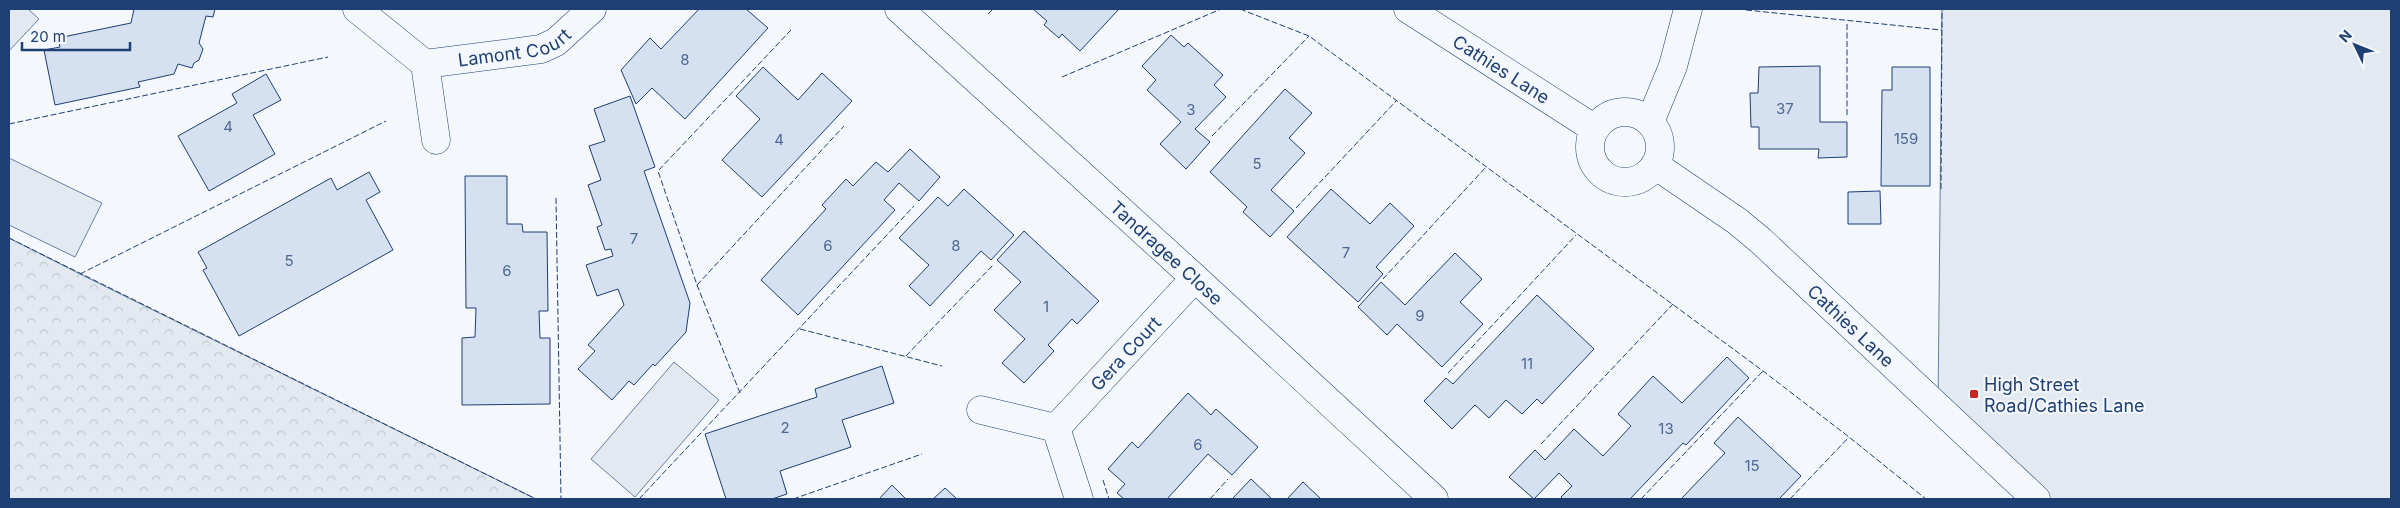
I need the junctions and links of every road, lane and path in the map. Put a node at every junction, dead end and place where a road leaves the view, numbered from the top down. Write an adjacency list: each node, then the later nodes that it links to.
1 (357, 9): 6 (street)
2 (592, 9): 6 (street, Lamont Court)
3 (899, 9): 11 (street, Tandragee Close)
4 (1408, 9): 8 (street, Cathies Lane)
5 (1688, 9): 7 (street)
6 (425, 64): 9 (street)
7 (1650, 122): 8 (street); 10 (street)
8 (1595, 129): 10 (street)
9 (436, 140)
10 (1655, 165): 16 (street, Cathies Lane)
11 (1195, 278): 13 (street, Gera Court); 15 (street, Tandragee Close)
12 (981, 410): 13 (street)
13 (1056, 428): 14 (street)
14 (1079, 499)
15 (1434, 499)
16 (2036, 499)

